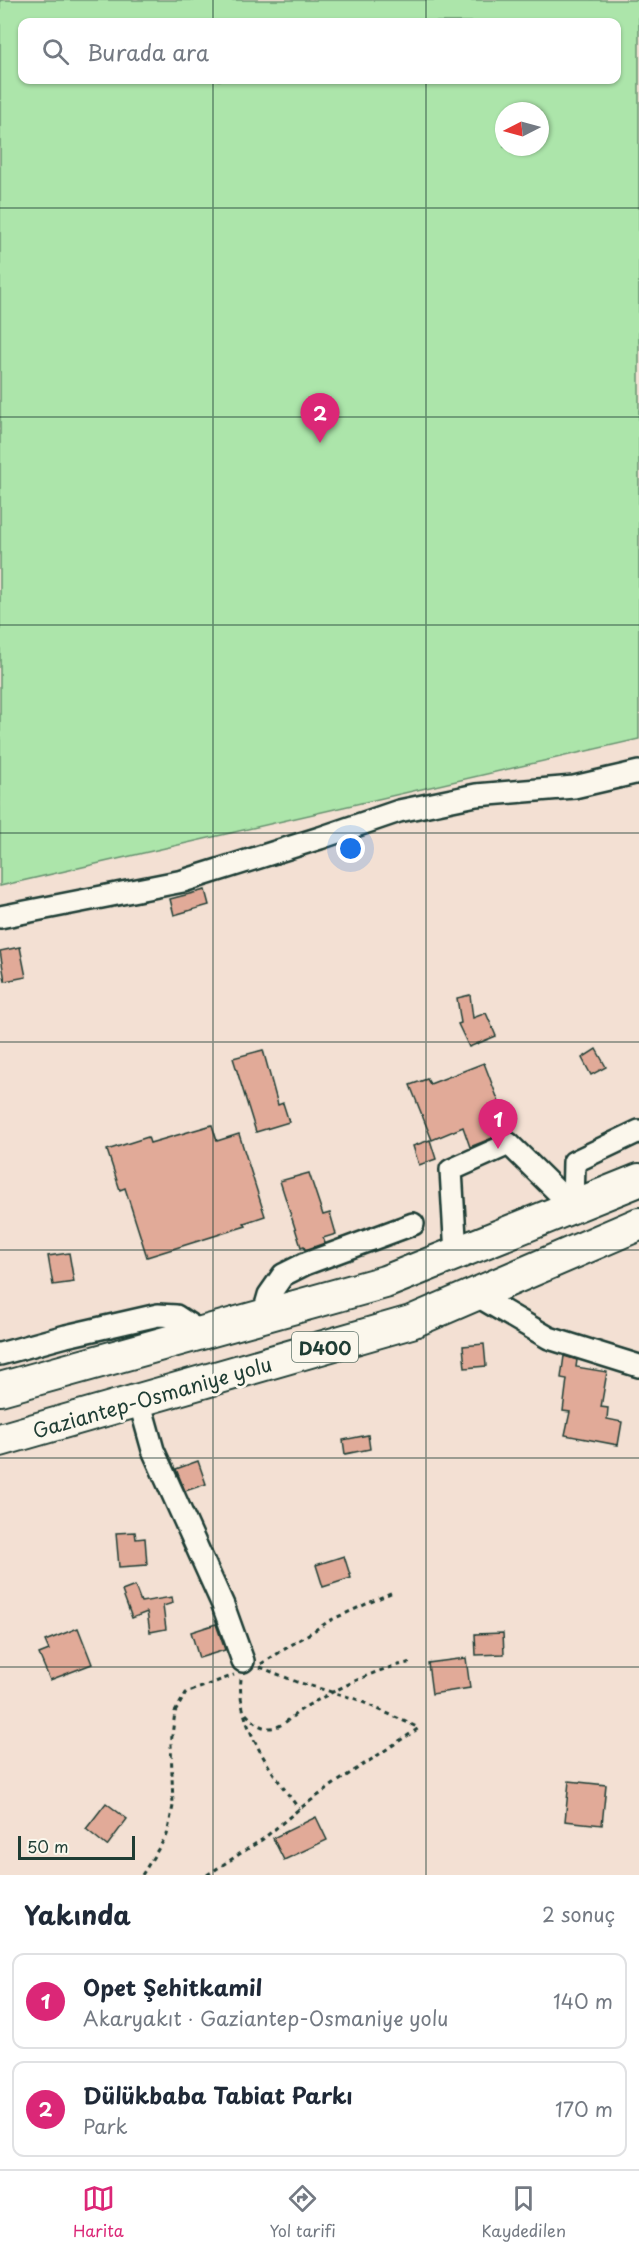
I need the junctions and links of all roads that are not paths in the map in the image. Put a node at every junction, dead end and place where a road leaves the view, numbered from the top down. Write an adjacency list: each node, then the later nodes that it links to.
1 (639, 772): 2 (street)
2 (0, 917)
3 (639, 1131): 5 (street)
4 (639, 1180): 5 (highway, D400)
5 (573, 1207): 8 (highway, D400); 8 (street)
6 (413, 1224): 10 (street)
7 (639, 1224): 9 (highway, Gaziantep-Osmaniye yolu / D400)
8 (456, 1254): 10 (highway, D400)
9 (476, 1295): 13 (street); 15 (highway, Gaziantep-Osmaniye yolu / D400)
10 (263, 1316): 11 (highway, D400)
11 (202, 1333): 12 (street); 14 (highway, D400)
12 (0, 1354)
13 (639, 1366)
14 (0, 1389)
15 (139, 1400): 16 (highway, Gaziantep-Osmaniye yolu / D400); 17 (street)
16 (0, 1440)
17 (243, 1661)

